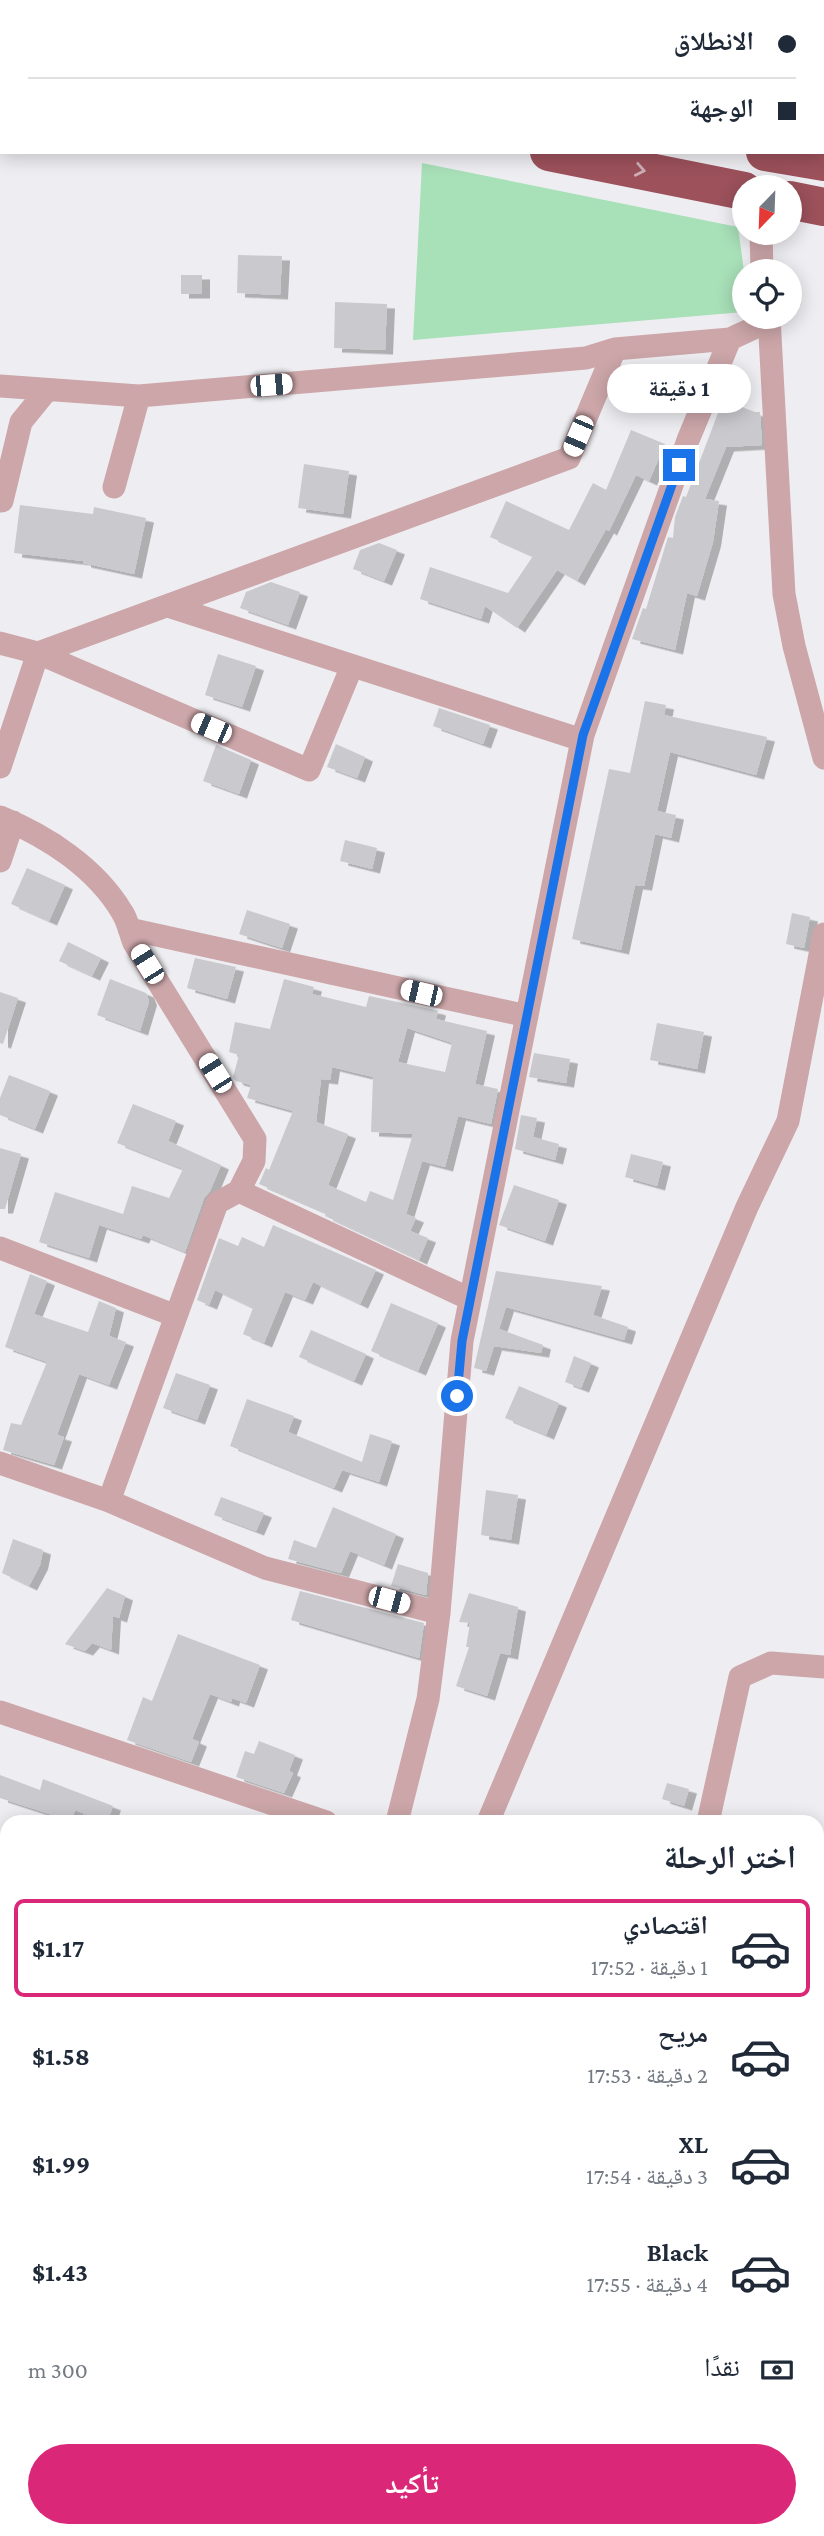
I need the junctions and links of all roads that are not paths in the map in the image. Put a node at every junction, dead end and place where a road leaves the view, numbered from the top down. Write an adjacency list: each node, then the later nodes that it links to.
1 (559, 154): 4 (highway, one-way to 4)
2 (777, 154): 3 (highway)
3 (824, 162)
4 (732, 189)
5 (802, 203): 6 (highway)
6 (824, 207)
7 (750, 329): 9 (street)
8 (770, 329): 21 (street)
9 (730, 339): 10 (street); 20 (street)
10 (615, 349): 13 (street); 16 (street)
11 (0, 386): 12 (street)
12 (47, 390): 13 (street); 15 (street)
13 (139, 396): 14 (street)
14 (114, 487)
15 (0, 501)
16 (168, 606): 18 (street); 19 (street)
17 (0, 643): 18 (street)
18 (37, 653): 19 (street); 22 (street)
19 (352, 666): 20 (street)
20 (582, 740): 27 (street)
21 (824, 758)
22 (0, 767)
23 (6, 819): 24 (street); 25 (street)
24 (0, 860)
25 (129, 929): 27 (street); 28 (street)
26 (824, 934): 39 (street)
27 (527, 1016): 30 (street)
28 (239, 1191): 30 (street); 31 (street)
29 (0, 1248): 31 (street)
30 (470, 1299): 34 (street)
31 (176, 1315): 33 (street)
32 (0, 1463): 33 (street)
33 (108, 1501): 34 (street)
34 (439, 1613): 38 (street)
35 (824, 1667): 40 (street)
36 (0, 1712): 37 (street)
37 (305, 1815)
38 (399, 1815)
39 (491, 1815)
40 (710, 1815)

